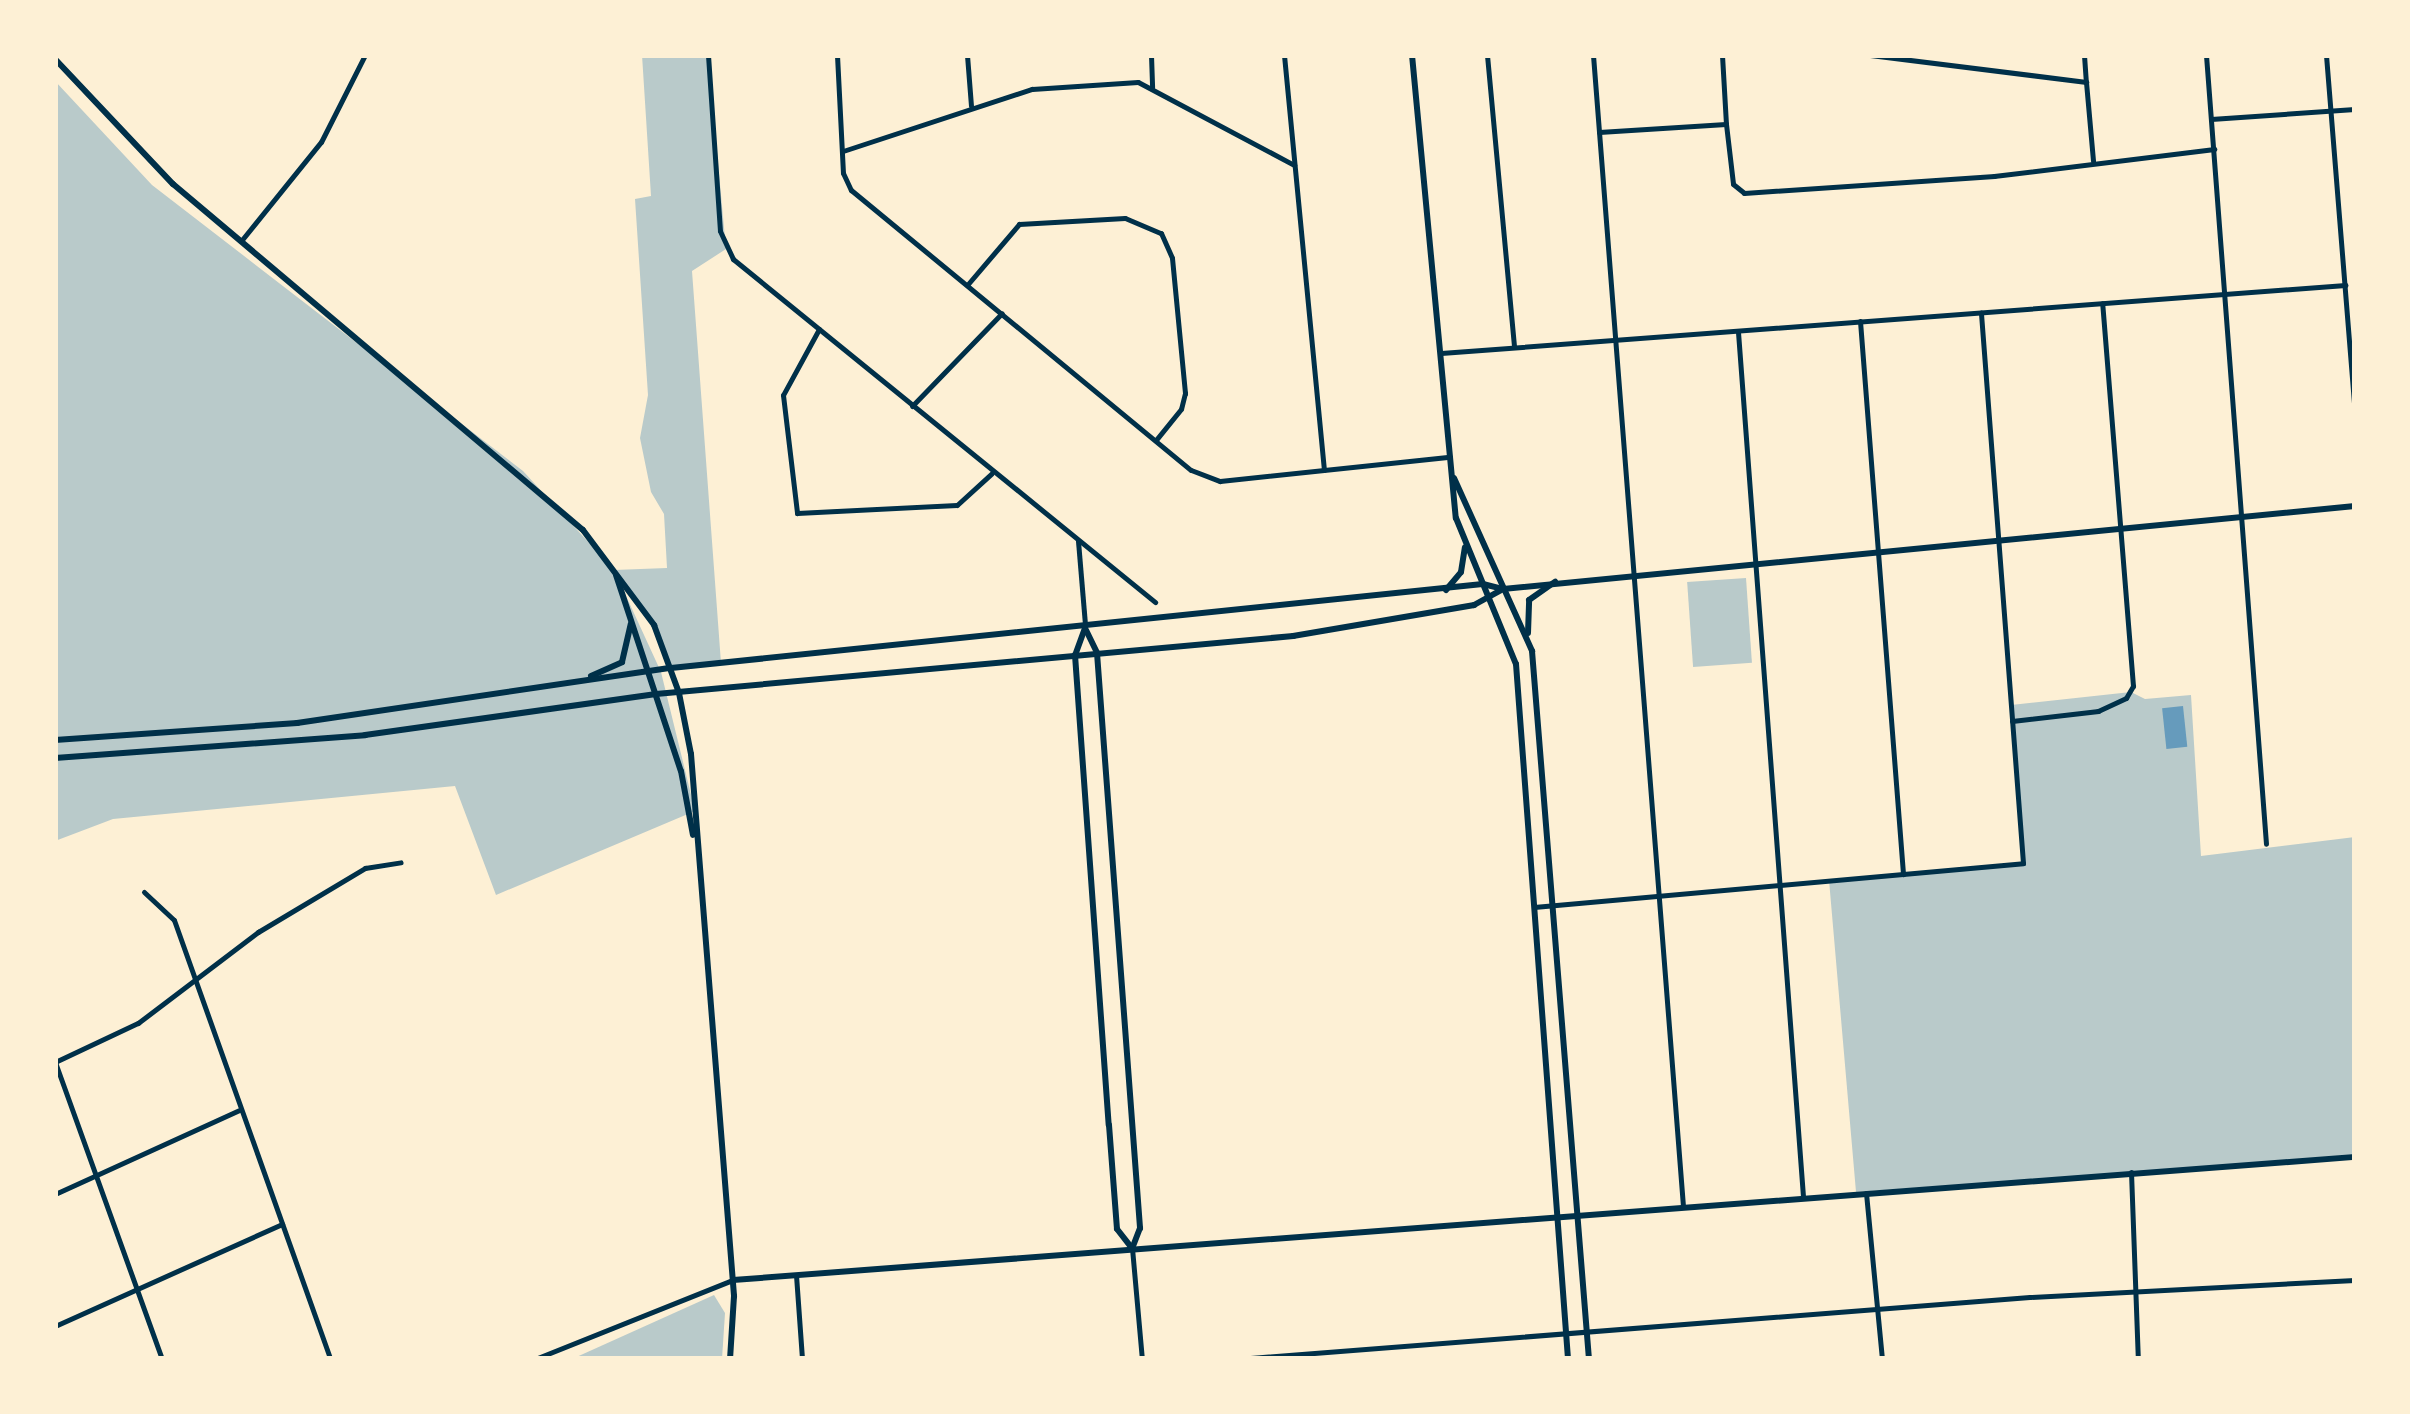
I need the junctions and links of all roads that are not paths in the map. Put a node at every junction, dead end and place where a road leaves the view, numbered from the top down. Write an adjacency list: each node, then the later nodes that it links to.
1 (365, 55): 28 (street)
2 (708, 55): 36 (street)
3 (837, 55): 25 (street)
4 (967, 55): 18 (street)
5 (1151, 55): 17 (street)
6 (1284, 55): 27 (street)
7 (1412, 55): 40 (street)
8 (1487, 55): 39 (street)
9 (1594, 55): 23 (street)
10 (1722, 55): 22 (street)
11 (1870, 55): 16 (street)
12 (2084, 55): 16 (street)
13 (2206, 55): 21 (street)
14 (2326, 55): 20 (street)
15 (55, 60): 28 (street)
16 (2086, 82): 26 (street)
17 (1152, 87): 18 (street); 27 (street)
18 (971, 106): 25 (street)
19 (2355, 109): 20 (street)
20 (2331, 111): 21 (street); 30 (street)
21 (2211, 119): 24 (street)
22 (1726, 124): 23 (street); 26 (street)
23 (1600, 132): 38 (street)
24 (2214, 150): 26 (street); 31 (street)
25 (842, 152): 29 (street)
26 (2092, 161)
27 (1294, 165): 45 (street)
28 (240, 243): 56 (street)
29 (968, 284): 33 (street); 43 (street)
30 (2345, 285): 31 (street); 42 (street)
31 (2224, 294): 32 (street); 49 (street)
32 (2102, 303): 34 (street); 50 (street)
33 (1002, 313): 41 (street); 43 (street)
34 (1981, 313): 35 (street); 51 (street)
35 (1860, 321): 37 (street); 54 (street)
36 (820, 329): 41 (street); 47 (street)
37 (1738, 331): 38 (street); 55 (street)
38 (1615, 340): 39 (street); 57 (street)
39 (1514, 348): 40 (street)
40 (1442, 353): 44 (street)
41 (912, 406): 47 (street)
42 (2355, 418)
43 (1156, 440): 45 (street)
44 (1450, 456): 45 (street); 46 (street)
45 (1324, 470)
46 (1452, 472): 53 (street); 60 (street)
47 (992, 473): 52 (street)
48 (2355, 506): 49 (street)
49 (2240, 516): 50 (street); 78 (street)
50 (2118, 528): 51 (street); 74 (street)
51 (1998, 538): 54 (street); 74 (street)
52 (1078, 540): 63 (street); 65 (street)
53 (1464, 547): 59 (street); 61 (street)
54 (1876, 549): 55 (street); 80 (street)
55 (1754, 560): 57 (street); 81 (street)
56 (614, 570): 64 (street); 69 (street)
57 (1634, 572): 58 (street); 83 (street)
58 (1556, 581): 60 (street); 66 (street)
59 (1483, 584): 60 (street); 61 (street); 62 (street)
60 (1503, 589): 62 (street); 66 (street)
61 (1444, 592): 65 (street)
62 (1491, 600): 67 (street); 85 (street)
63 (1155, 602)
64 (631, 624): 70 (street); 71 (street)
65 (1085, 628): 67 (street); 68 (street); 69 (street)
66 (1528, 633): 84 (street)
67 (1097, 653): 68 (street); 99 (street)
68 (1075, 655): 72 (street); 99 (street)
69 (671, 668): 70 (street); 72 (street)
70 (649, 671): 71 (street); 73 (street)
71 (578, 681): 75 (street)
72 (679, 693): 73 (street); 77 (street)
73 (656, 694): 76 (street); 77 (street)
74 (2012, 721): 80 (street)
75 (55, 740)
76 (55, 758)
77 (694, 836): 101 (street)
78 (2266, 844)
79 (401, 862): 86 (street)
80 (1903, 874): 81 (street)
81 (1780, 884): 83 (street); 94 (street)
82 (144, 892): 86 (street)
83 (1658, 895): 84 (street); 95 (street)
84 (1551, 904): 85 (street); 96 (street)
85 (1534, 906): 97 (street)
86 (195, 982): 87 (street); 88 (street)
87 (55, 1062): 91 (street)
88 (239, 1110): 91 (street); 98 (street)
89 (2355, 1157): 90 (street)
90 (2132, 1172): 92 (street); 104 (street)
91 (96, 1175): 93 (street); 103 (street)
92 (1866, 1192): 94 (street); 105 (street)
93 (55, 1194)
94 (1803, 1196): 95 (street)
95 (1683, 1206): 96 (street)
96 (1576, 1213): 97 (street); 107 (street)
97 (1556, 1215): 99 (street); 108 (street)
98 (282, 1224): 103 (street); 110 (street)
99 (1132, 1248): 100 (street); 114 (street)
100 (796, 1274): 101 (street); 113 (street)
101 (732, 1280): 111 (street); 112 (street)
102 (2355, 1280): 104 (street)
103 (136, 1288): 106 (street); 109 (street)
104 (2136, 1294): 105 (street); 119 (street)
105 (1877, 1310): 107 (street); 118 (street)
106 (55, 1326)
107 (1586, 1333): 108 (street); 117 (street)
108 (1566, 1335): 115 (street); 116 (street)
109 (162, 1359)
110 (330, 1359)
111 (535, 1359)
112 (730, 1359)
113 (802, 1359)
114 (1142, 1359)
115 (1238, 1359)
116 (1568, 1359)
117 (1589, 1359)
118 (1882, 1359)
119 (2138, 1359)

